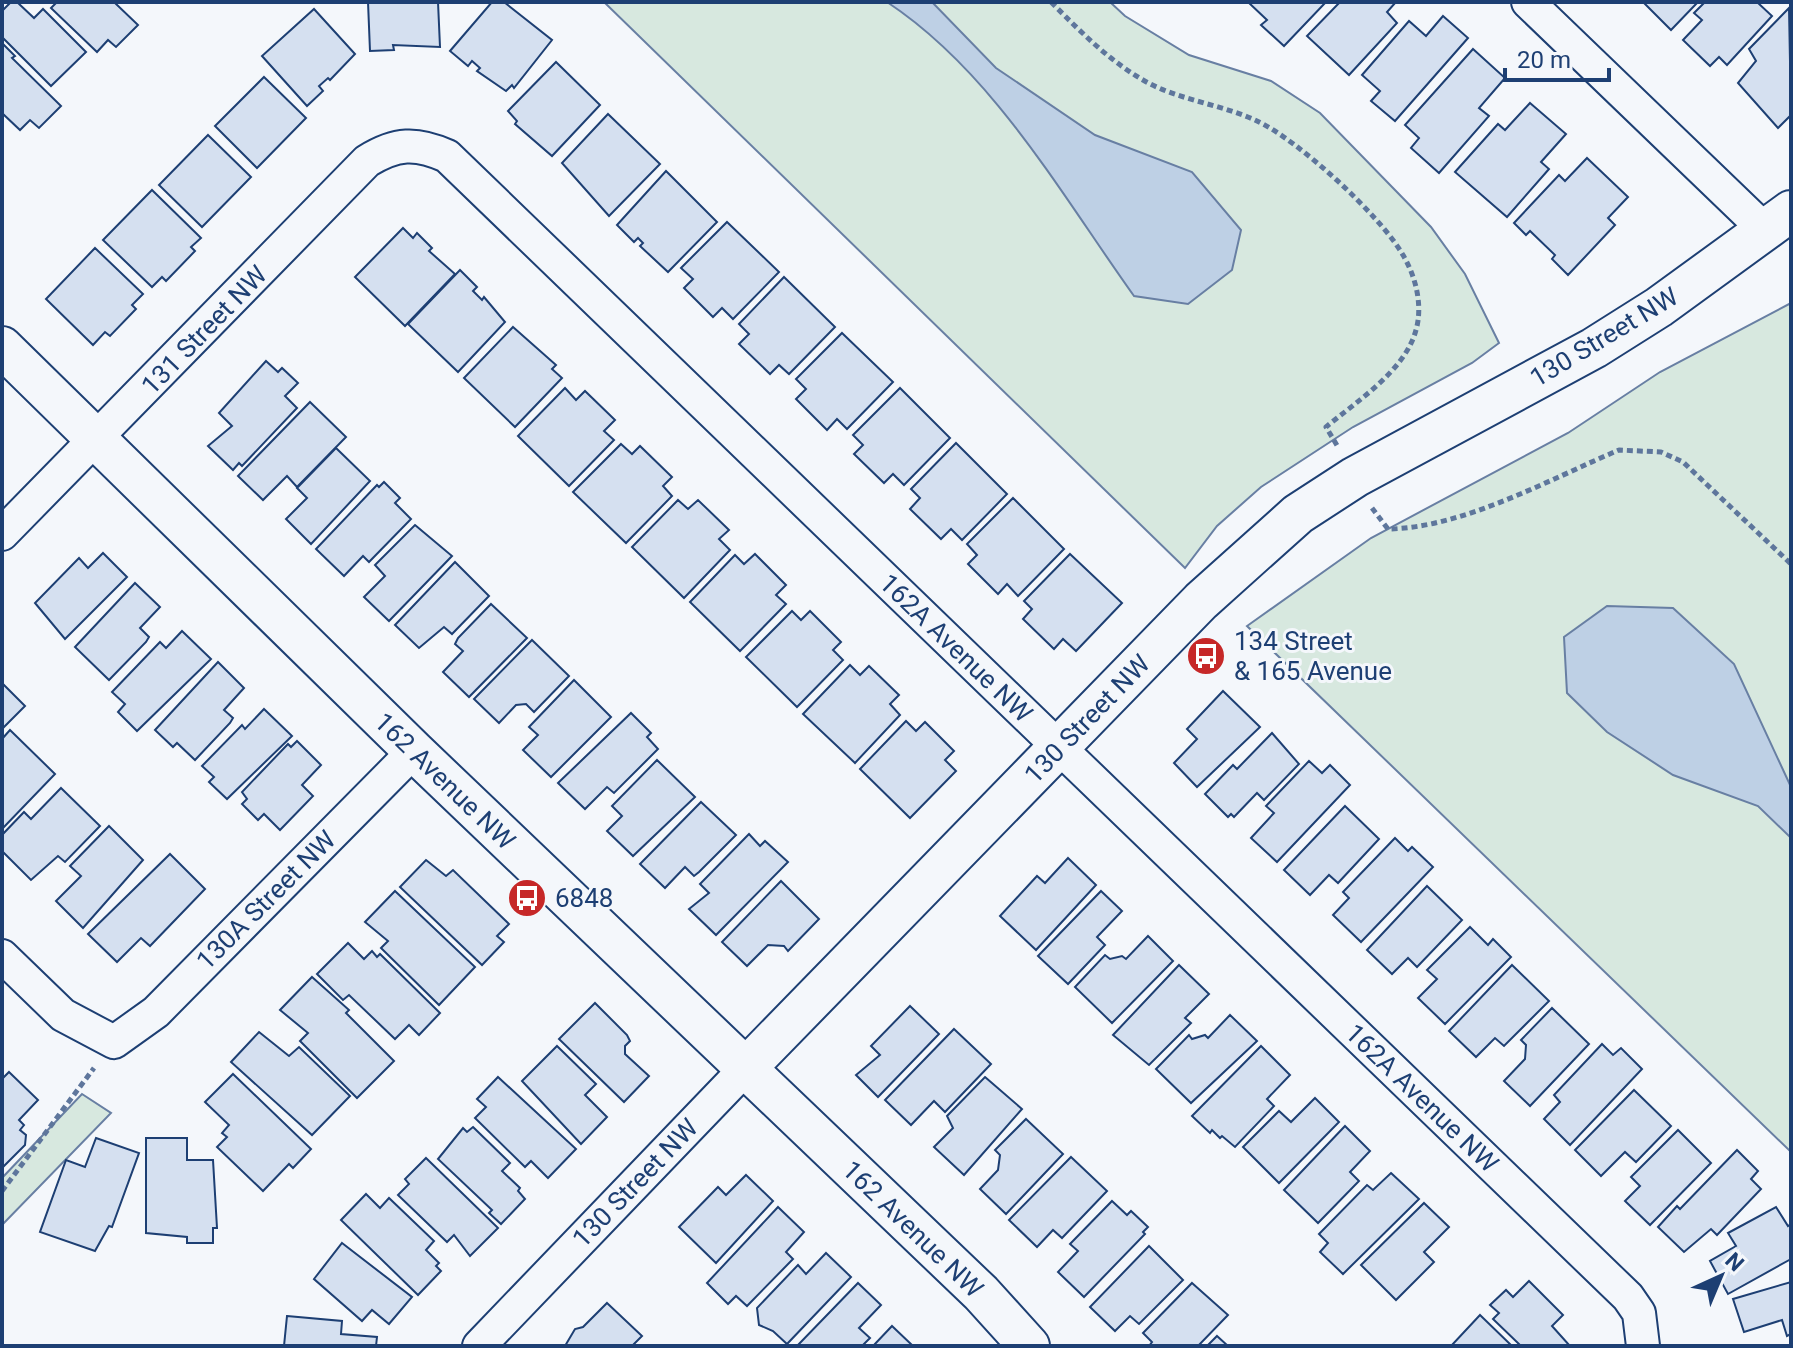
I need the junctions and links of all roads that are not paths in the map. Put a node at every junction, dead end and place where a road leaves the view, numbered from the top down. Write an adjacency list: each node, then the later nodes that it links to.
1 (1528, 2): 3 (street)
2 (415, 144): 5 (street, 131 Street NW); 7 (street, 162A Avenue NW)
3 (1778, 221): 7 (street, 130 Street NW)
4 (2, 347): 5 (street, 162 Avenue NW)
5 (98, 439): 6 (street, 131 Street NW); 8 (street, 162 Avenue NW)
6 (2, 534)
7 (1059, 748): 10 (street, 130 Street NW); 11 (street, 162A Avenue NW)
8 (414, 751): 9 (street, 130A Street NW); 10 (street, 162 Avenue NW)
9 (2, 956)
10 (746, 1068): 12 (street, 130 Street NW); 13 (street, 162 Avenue NW)
11 (1643, 1344)
12 (479, 1346)
13 (1029, 1346)

